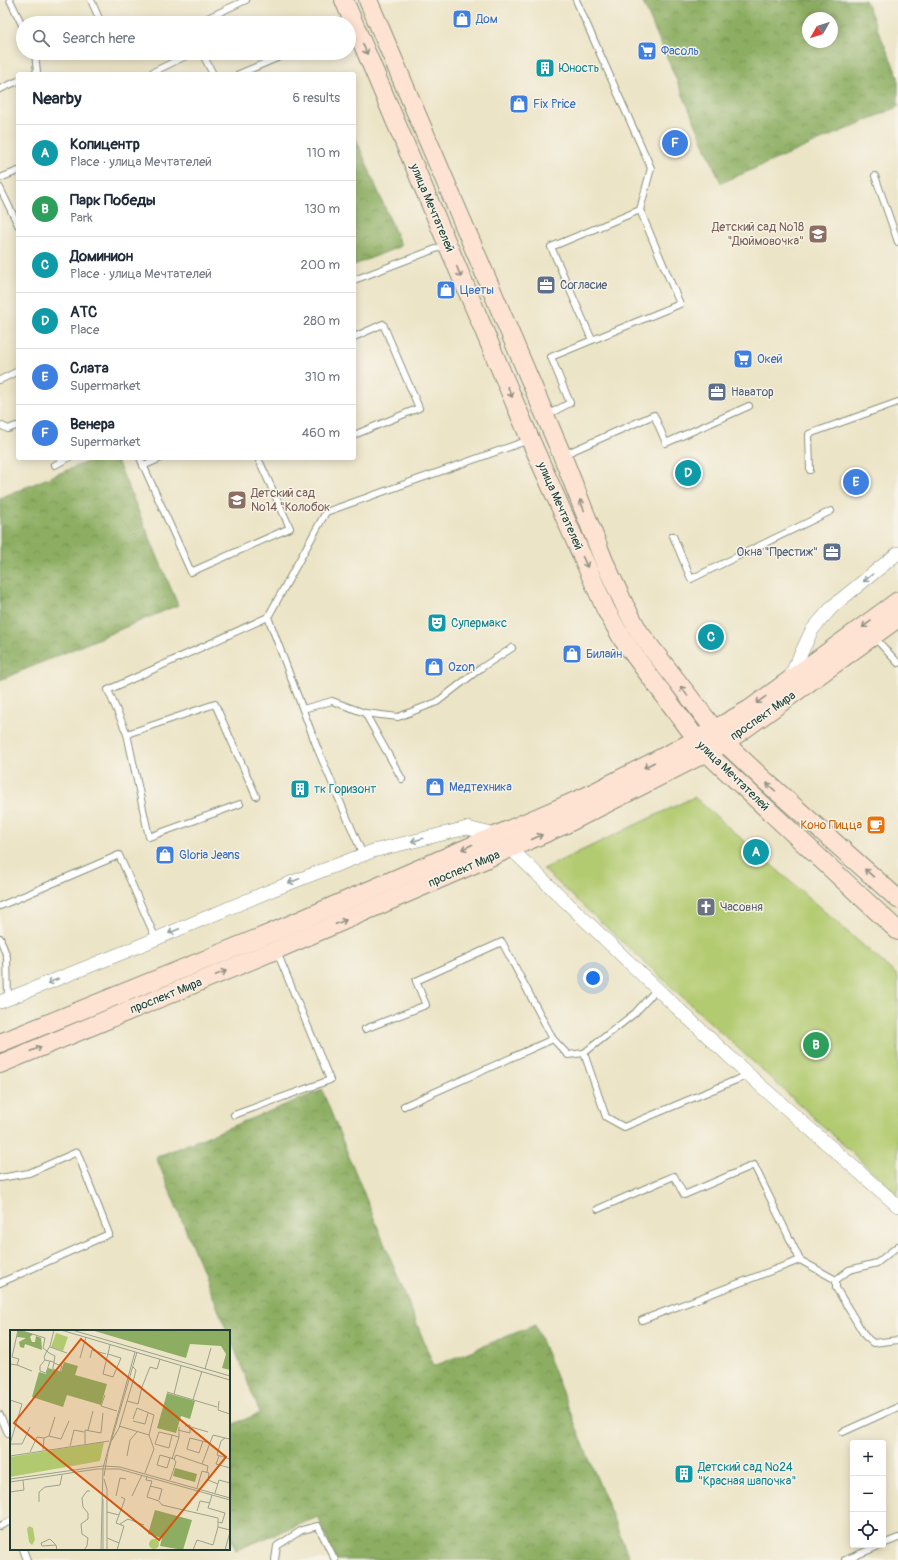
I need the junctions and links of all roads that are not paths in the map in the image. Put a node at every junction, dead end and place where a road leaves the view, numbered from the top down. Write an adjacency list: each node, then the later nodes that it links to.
1 (10, 0): 7 (lane)
2 (91, 0): 8 (lane)
3 (246, 0): 9 (lane)
4 (344, 0): 10 (street, улица Мечтателей)
5 (368, 0): 37 (street, улица Мечтателей)
6 (576, 0): 26 (lane)
7 (18, 16)
8 (99, 16)
9 (212, 16)
10 (349, 16)
11 (356, 35): 29 (street, улица Мечтателей, one-way to 29)
12 (36, 60): 16 (lane)
13 (178, 60): 17 (lane)
14 (205, 60): 18 (lane)
15 (272, 60): 19 (lane)
16 (37, 72)
17 (153, 72)
18 (211, 72)
19 (244, 72)
20 (16, 82): 21 (lane)
21 (0, 89)
22 (16, 172): 24 (lane)
23 (875, 176): 28 (lane)
24 (0, 178)
25 (0, 188): 27 (lane)
26 (640, 210): 32 (lane); 32 (lane)
27 (16, 221)
28 (898, 242)
29 (447, 245): 30 (lane); 41 (street, улица Мечтателей, one-way to 41)
30 (356, 279)
31 (356, 336): 40 (lane)
32 (592, 340): 37 (lane)
33 (16, 372): 34 (lane)
34 (0, 380)
35 (898, 402): 49 (lane)
36 (749, 406): 42 (lane)
37 (544, 416): 42 (street, улица Мечтателей)
38 (0, 425): 39 (lane)
39 (16, 426)
40 (356, 434)
41 (530, 440): 54 (lane); 64 (street, улица Мечтателей, one-way to 64)
42 (562, 455): 63 (street, улица Мечтателей, one-way to 42)
43 (64, 460): 47 (lane)
44 (141, 460): 48 (lane)
45 (156, 460): 48 (lane)
46 (259, 460): 48 (lane)
47 (55, 465)
48 (143, 466)
49 (810, 470)
50 (831, 511): 51 (lane)
51 (673, 536)
52 (898, 553): 59 (street, one-way to 59)
53 (898, 601): 59 (street, проспект Мира, one-way to 59)
54 (268, 617): 60 (lane); 62 (lane)
55 (898, 618): 56 (street, проспект Мира)
56 (873, 636): 58 (lane); 63 (street, проспект Мира)
57 (512, 648): 61 (lane)
58 (898, 663)
59 (788, 680): 63 (street, проспект Мира, one-way to 63)
60 (303, 710): 61 (lane); 70 (lane)
61 (365, 713): 65 (lane)
62 (127, 734): 66 (lane); 67 (lane)
63 (720, 737): 64 (street, проспект Мира); 71 (street, улица Мечтателей, one-way to 63)
64 (702, 747): 68 (street, проспект Мира, one-way to 68); 69 (street, проспект Мира, one-way to 64); 73 (street, улица Мечтателей)
65 (402, 779)
66 (256, 796)
67 (240, 804)
68 (496, 835): 70 (street, one-way to 70); 81 (street, проспект Мира, one-way to 81)
69 (511, 848): 76 (street, проспект Мира, one-way to 69); 77 (street)
70 (363, 855): 75 (street, one-way to 75)
71 (898, 899)
72 (0, 906): 75 (lane)
73 (898, 931)
74 (0, 938): 78 (lane)
75 (156, 939): 78 (street, one-way to 78)
76 (276, 950): 83 (street, проспект Мира, one-way to 76); 86 (lane)
77 (657, 989): 82 (lane); 84 (street)
78 (4, 1001)
79 (365, 1029): 80 (lane)
80 (553, 1039): 82 (lane); 85 (lane)
81 (0, 1043)
82 (584, 1053): 84 (lane)
83 (0, 1064)
84 (749, 1074): 88 (street)
85 (404, 1106)
86 (234, 1115)
87 (0, 1178): 93 (lane)
88 (898, 1206)
89 (598, 1209): 91 (lane)
90 (898, 1246): 92 (lane)
91 (800, 1260): 92 (lane); 94 (lane)
92 (836, 1280): 95 (lane)
93 (0, 1283)
94 (642, 1320)
95 (898, 1340)
96 (898, 1407): 99 (lane)
97 (0, 1415): 98 (lane)
98 (10, 1432)
99 (843, 1432)
100 (10, 1521): 101 (lane)
101 (0, 1526)
102 (898, 1538): 103 (lane)
103 (886, 1543)
104 (875, 1548): 109 (lane)
105 (23, 1550): 106 (lane)
106 (27, 1560)
107 (275, 1560): 108 (lane)
108 (335, 1560)
109 (845, 1560)

